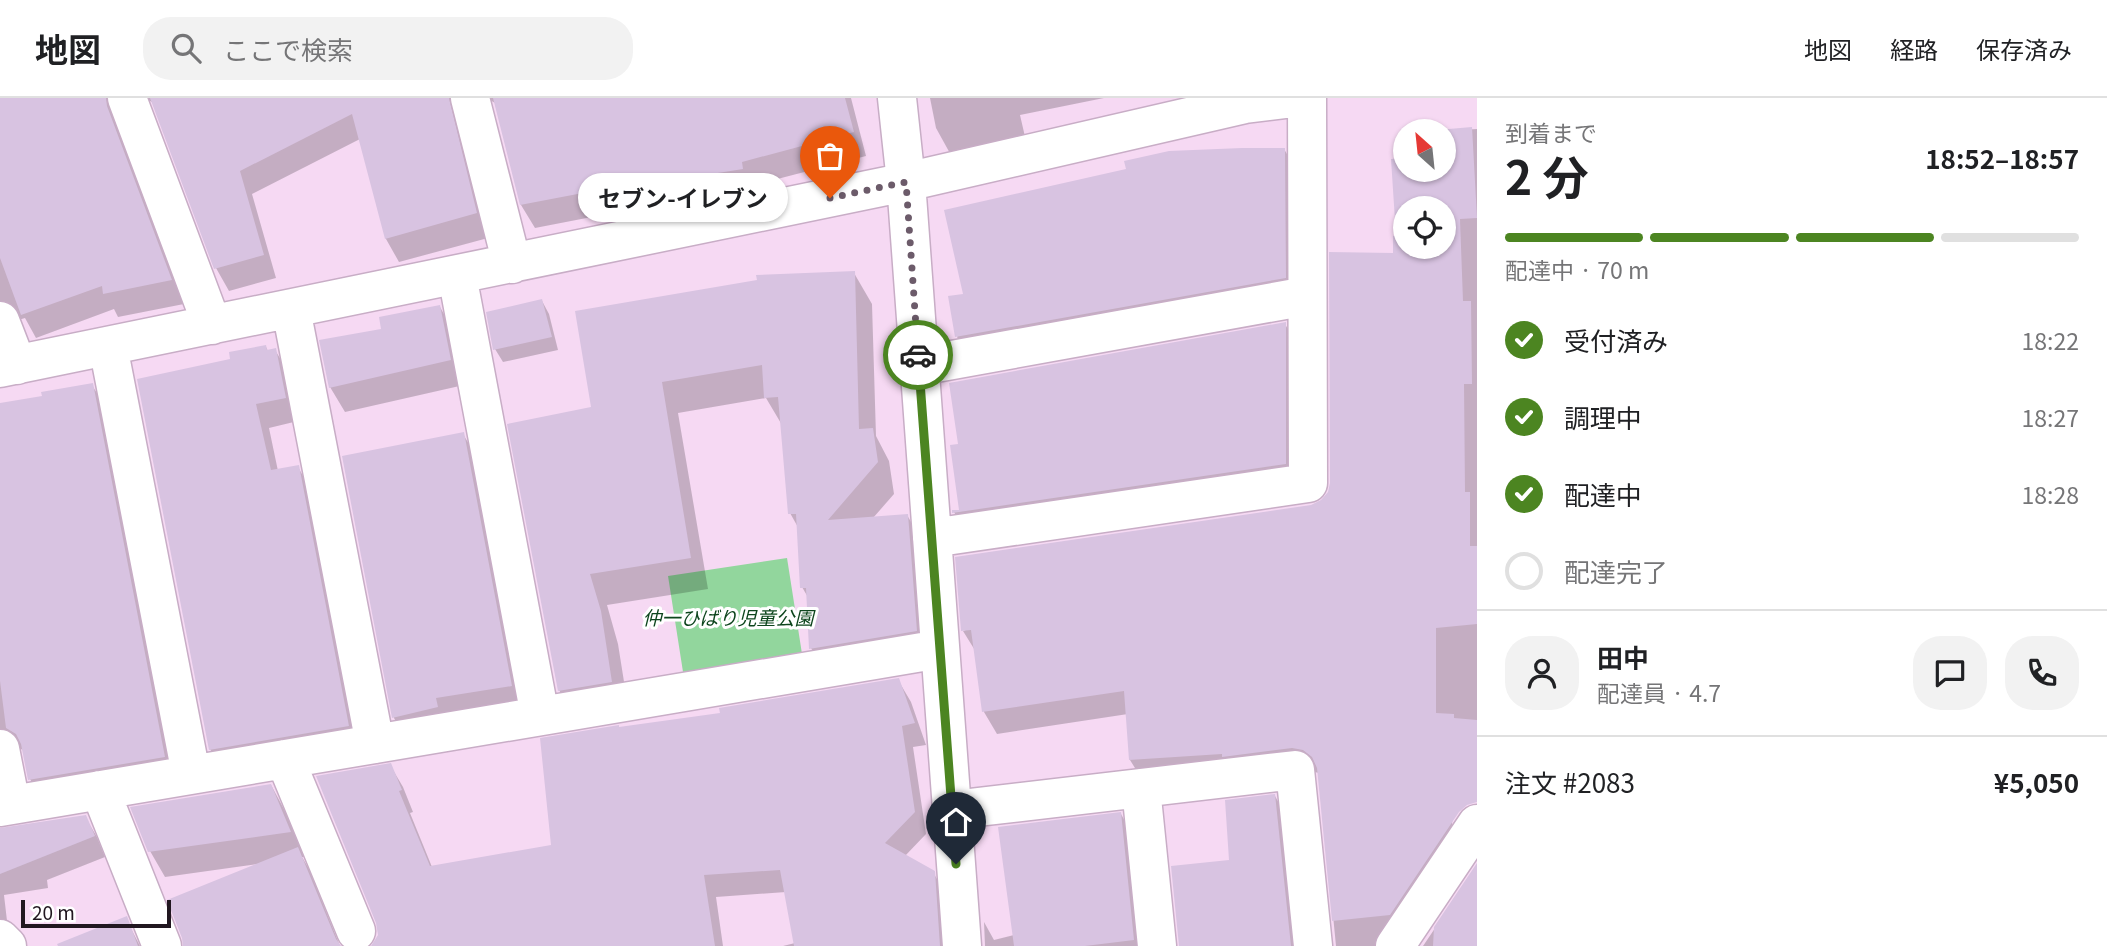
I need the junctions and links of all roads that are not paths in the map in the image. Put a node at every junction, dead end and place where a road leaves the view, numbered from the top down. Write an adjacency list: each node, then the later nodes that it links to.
1 (127, 98): 12 (street)
2 (470, 98): 7 (street)
3 (897, 98): 6 (street)
4 (1294, 98): 6 (street)
5 (1307, 98): 9 (street)
6 (906, 182): 7 (street); 14 (street)
7 (512, 264): 8 (street)
8 (457, 275): 10 (street); 18 (street)
9 (1307, 296): 14 (street); 16 (street)
10 (291, 309): 12 (street); 19 (street)
11 (0, 321): 15 (street)
12 (212, 325): 13 (street)
13 (108, 346): 15 (street); 22 (street)
14 (919, 366): 16 (street)
15 (8, 367)
16 (932, 538): 17 (street)
17 (940, 649): 18 (street); 26 (street)
18 (540, 716): 19 (street)
19 (375, 744): 21 (street)
20 (0, 749): 25 (street)
21 (285, 759): 22 (street); 28 (street)
22 (191, 774): 24 (street)
23 (1140, 788): 26 (street); 33 (street); 34 (street)
24 (100, 790): 25 (street); 31 (street)
25 (6, 806)
26 (952, 810): 32 (street)
27 (1477, 824): 35 (street)
28 (356, 931)
29 (0, 939): 30 (street)
30 (7, 946)
31 (162, 946)
32 (962, 946)
33 (1157, 946)
34 (1313, 946)
35 (1395, 946)

